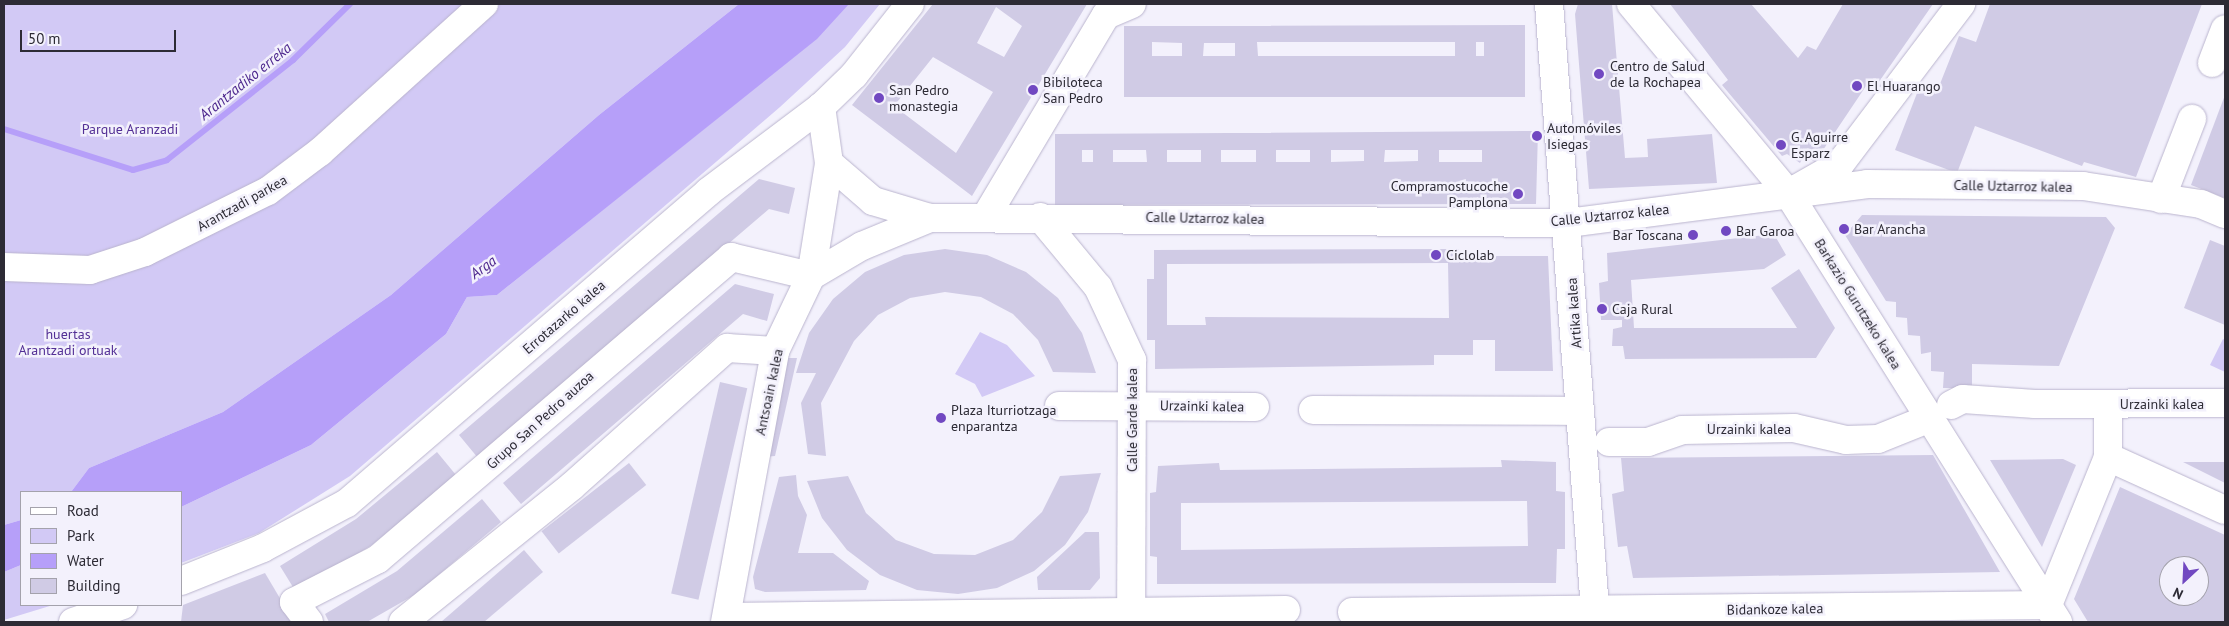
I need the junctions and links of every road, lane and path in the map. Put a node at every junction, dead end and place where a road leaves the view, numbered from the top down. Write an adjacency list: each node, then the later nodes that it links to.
1 (484, 4): 19 (street, Arantzadi parkea)
2 (910, 4): 9 (street, Errotazarko kalea)
3 (1132, 4): 17 (street)
4 (1550, 4): 18 (street, Artika kalea)
5 (1631, 4): 12 (street, Barkazio Gurutzeko kalea)
6 (1961, 4): 12 (street)
7 (2225, 29): 8 (street)
8 (2212, 63)
9 (821, 107): 11 (street, Antsoain kalea); 34 (street, Errotazarko kalea)
10 (2192, 119): 13 (street)
11 (829, 163): 16 (street, Calle Uztarroz kalea); 20 (street, Antsoain kalea)
12 (1788, 193): 13 (street, Calle Uztarroz kalea); 18 (street, Calle Uztarroz kalea); 39 (street, Barkazio Gurutzeko kalea)
13 (2161, 199): 14 (street, Calle Uztarroz kalea)
14 (2225, 214)
15 (1040, 216): 17 (street, Calle Uztarroz kalea); 18 (street, Calle Uztarroz kalea); 26 (street, Calle Garde kalea)
16 (930, 218): 17 (street, Calle Uztarroz kalea); 20 (street, Calle Uztarroz kalea)
17 (986, 218)
18 (1568, 223): 29 (street, Artika kalea)
19 (4, 267)
20 (811, 276): 21 (street, Antsoain kalea); 37 (street, Grupo San Pedro auzoa)
21 (775, 351): 42 (street, Antsoain kalea); 44 (street)
22 (2225, 403): 23 (street, Urzainki kalea)
23 (2108, 404): 24 (street, Urzainki kalea); 32 (street)
24 (1951, 405)
25 (1059, 406): 26 (street, Urzainki kalea)
26 (1132, 406): 27 (street, Urzainki kalea); 40 (street, Calle Garde kalea)
27 (1254, 407)
28 (1313, 410): 29 (street)
29 (1580, 411): 41 (street, Artika kalea)
30 (1918, 424): 31 (street, Urzainki kalea)
31 (1609, 442)
32 (2108, 456): 33 (street); 39 (street)
33 (2225, 510)
34 (182, 581)
35 (120, 606): 43 (street)
36 (1286, 610): 40 (street)
37 (302, 612)
38 (1352, 612): 41 (street, Bidankoze kalea)
39 (2053, 614): 41 (street, Bidankoze kalea)
40 (1131, 617): 42 (street)
41 (1596, 617)
42 (726, 620)
43 (73, 622)
44 (403, 622)

